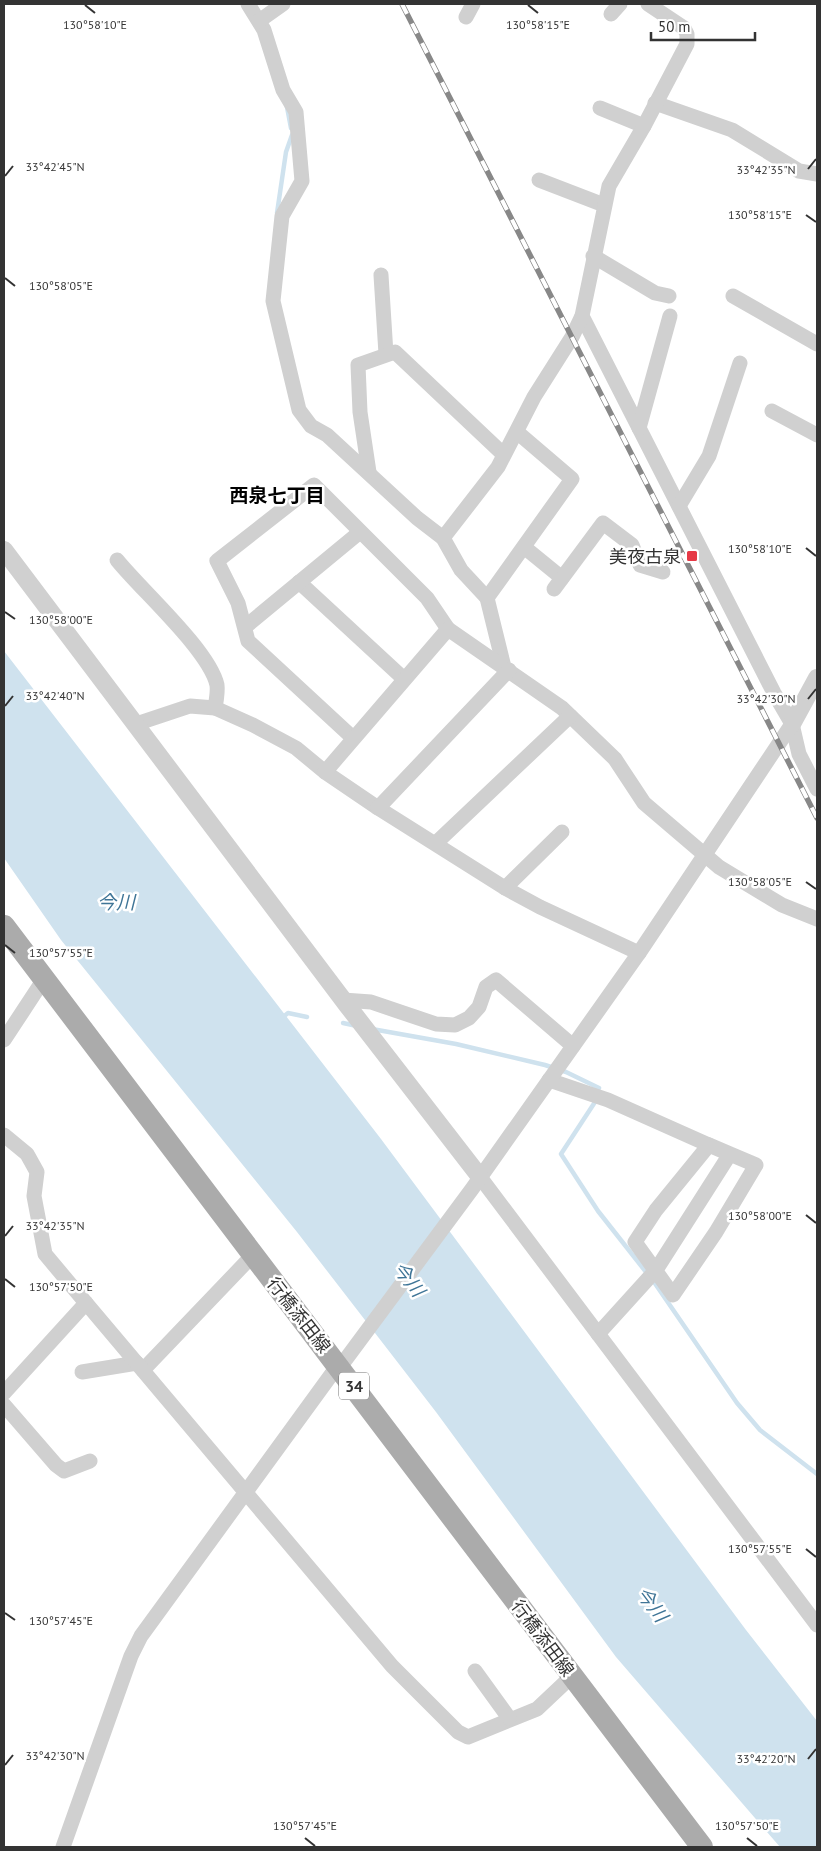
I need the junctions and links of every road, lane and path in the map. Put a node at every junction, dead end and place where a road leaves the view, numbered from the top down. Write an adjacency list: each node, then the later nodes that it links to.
1 (248, 4): 4 (street)
2 (283, 4): 4 (street)
3 (648, 4): 5 (street)
4 (259, 21): 25 (street)
5 (655, 103): 7 (street); 8 (street)
6 (600, 108): 7 (street)
7 (644, 126): 10 (street)
8 (817, 174)
9 (539, 180): 10 (street)
10 (604, 205): 11 (street)
11 (593, 256): 14 (street); 15 (street)
12 (381, 275): 18 (street)
13 (733, 296): 17 (street)
14 (658, 299)
15 (582, 316): 21 (street); 22 (street)
16 (670, 316): 21 (street)
17 (817, 344)
18 (386, 354): 24 (street); 25 (street)
19 (740, 363): 26 (street)
20 (772, 411): 23 (street)
21 (639, 428): 26 (street)
22 (516, 432): 24 (street); 29 (street)
23 (817, 436)
24 (503, 454): 28 (street)
25 (369, 472): 28 (street)
26 (679, 506): 43 (street)
27 (360, 532): 33 (street); 35 (street); 36 (street)
28 (443, 538): 34 (street)
29 (524, 547): 32 (street); 34 (street)
30 (4, 550): 42 (street)
31 (117, 560): 40 (street)
32 (663, 572)
33 (298, 582): 35 (street); 39 (street)
34 (487, 598): 37 (street)
35 (245, 627): 44 (street)
36 (448, 629): 37 (street); 39 (street)
37 (507, 668): 41 (street); 47 (street)
38 (817, 678): 43 (street)
39 (404, 680): 44 (street)
40 (215, 708): 42 (street); 45 (street)
41 (570, 716): 49 (street); 50 (street)
42 (136, 724): 56 (street)
43 (792, 724): 46 (street); 50 (street)
44 (353, 738): 45 (street)
45 (325, 772): 47 (street)
46 (817, 788)
47 (378, 808): 49 (street)
48 (562, 832): 51 (street)
49 (436, 843): 51 (street)
50 (703, 854): 52 (street); 54 (street)
51 (505, 888): 54 (street)
52 (817, 919)
53 (4, 926): 55 (main road, 行橋添田線 / 34)
54 (639, 953): 58 (street)
55 (44, 979): 57 (street); 64 (main road, 行橋添田線 / 34)
56 (345, 1002): 58 (street); 63 (street)
57 (4, 1040)
58 (573, 1046): 59 (street)
59 (550, 1078): 61 (street); 63 (street)
60 (4, 1135): 66 (street)
61 (709, 1145): 62 (street); 65 (street)
62 (730, 1154): 65 (street); 65 (street)
63 (476, 1183): 67 (street); 68 (street)
64 (253, 1255): 68 (main road, 行橋添田線 / 34); 69 (street)
65 (656, 1270): 67 (street)
66 (86, 1304): 69 (street); 71 (street)
67 (598, 1334): 75 (street)
68 (342, 1362): 74 (street); 77 (main road, 行橋添田線 / 34)
69 (140, 1366): 70 (street); 74 (street)
70 (82, 1372)
71 (4, 1393)
72 (4, 1405): 73 (street)
73 (90, 1461)
74 (244, 1492): 78 (street); 79 (street)
75 (817, 1625)
76 (476, 1671): 78 (street)
77 (572, 1676): 78 (street); 80 (main road, 行橋添田線 / 34)
78 (509, 1718)
79 (63, 1847)
80 (702, 1847)

